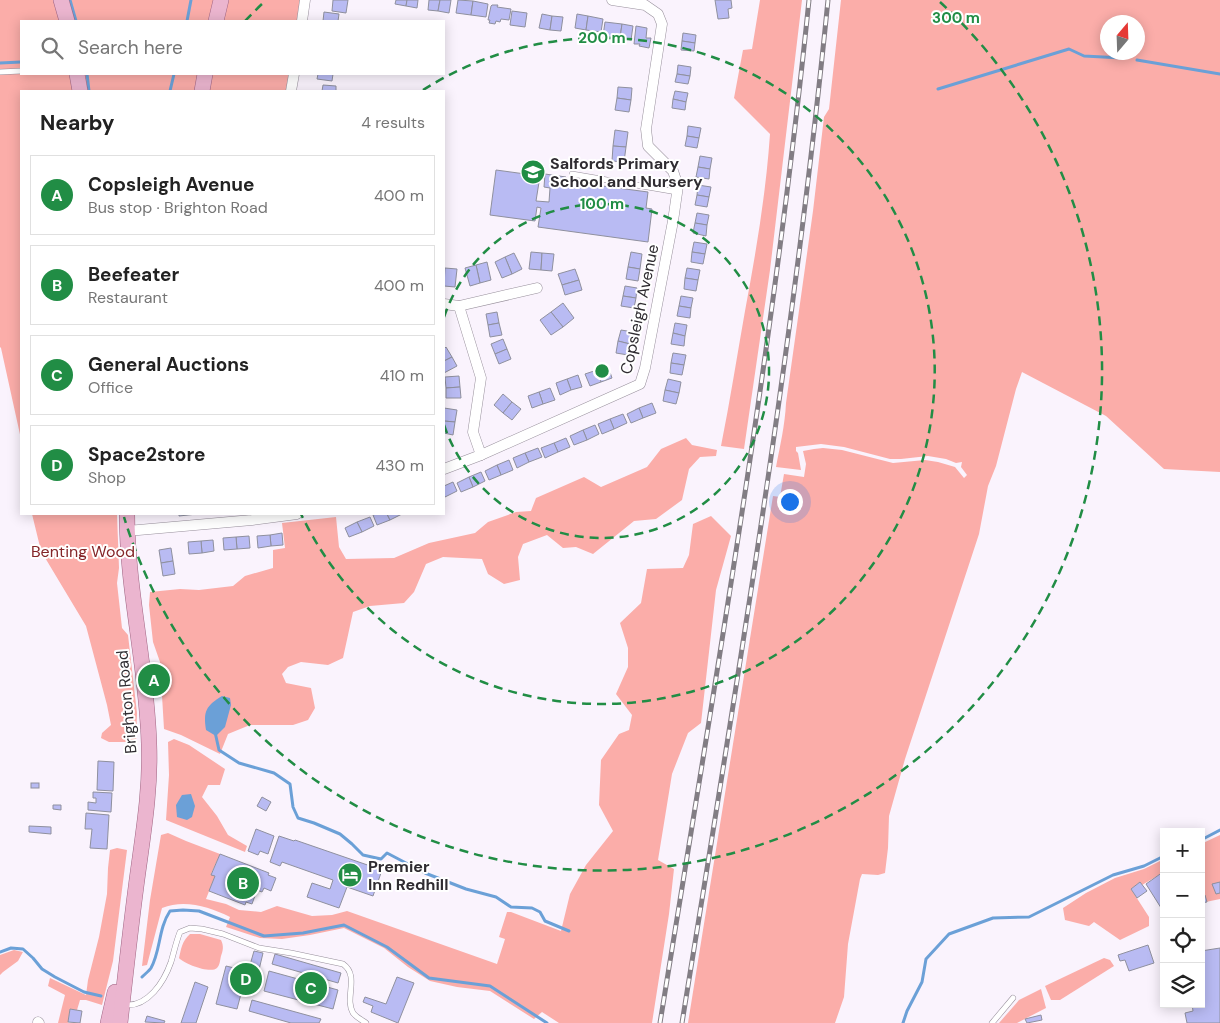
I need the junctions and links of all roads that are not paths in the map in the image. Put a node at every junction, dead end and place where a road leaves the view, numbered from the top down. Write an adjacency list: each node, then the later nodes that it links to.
1 (61, 0): 5 (main road)
2 (221, 0): 6 (main road)
3 (306, 0): 7 (street)
4 (612, 0): 17 (street, Copsleigh Avenue)
5 (67, 20)
6 (216, 20)
7 (302, 20)
8 (20, 71): 9 (lane)
9 (0, 72)
10 (77, 75): 13 (main road)
11 (205, 75): 14 (main road)
12 (294, 75): 15 (street)
13 (80, 90)
14 (202, 90)
15 (292, 90)
16 (572, 174): 17 (lane)
17 (677, 192): 21 (street, Copsleigh Avenue)
18 (537, 288): 20 (street)
19 (445, 304): 20 (street)
20 (458, 306): 21 (street)
21 (481, 455): 22 (street, Copsleigh Avenue)
22 (445, 469)
23 (128, 515): 25 (main road, Brighton Road)
24 (290, 515): 25 (street)
25 (128, 531): 26 (main road, Brighton Road)
26 (136, 888): 28 (main road, Brighton Road); 29 (main road, Brighton Road)
27 (1013, 998): 32 (lane)
28 (122, 1004): 30 (main road, Brighton Road); 31 (lane)
29 (108, 1023)
30 (120, 1023)
31 (366, 1023)
32 (992, 1023)

